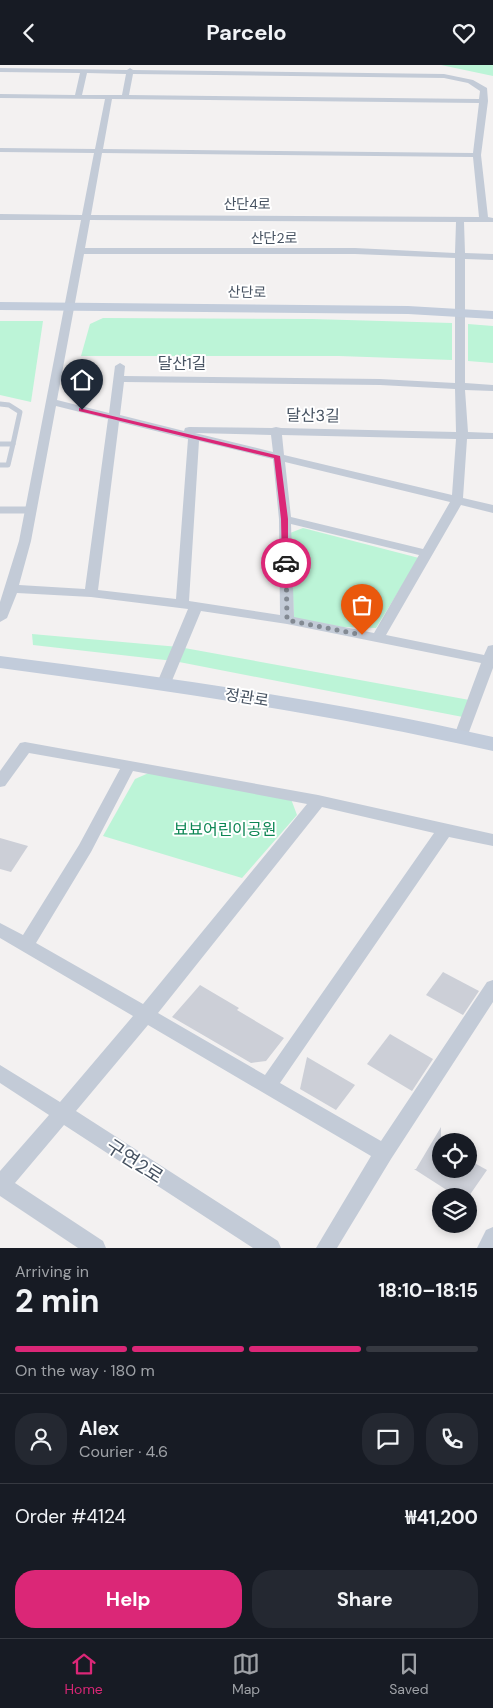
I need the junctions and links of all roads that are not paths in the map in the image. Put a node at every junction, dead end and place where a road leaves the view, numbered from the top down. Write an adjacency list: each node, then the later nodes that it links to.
1 (244, 65): 5 (street)
2 (0, 70): 3 (street)
3 (84, 70): 4 (street); 7 (street)
4 (130, 70): 5 (street); 9 (street)
5 (256, 72): 10 (street)
6 (0, 95): 7 (street)
7 (78, 95): 8 (street)
8 (109, 95): 9 (street); 12 (street)
9 (125, 96): 10 (street)
10 (484, 101): 13 (street)
11 (0, 150): 12 (street)
12 (98, 151): 13 (street); 15 (street)
13 (477, 155): 17 (street)
14 (0, 217): 15 (street, 산단4로)
15 (86, 217): 16 (street, 산단4로); 18 (street)
16 (460, 219): 17 (street, 산단4로); 22 (street)
17 (488, 220)
18 (80, 251): 19 (street, 산단2로); 21 (street)
19 (493, 257)
20 (0, 306): 21 (street, 산단로)
21 (70, 306): 22 (street, 산단로); 28 (street)
22 (460, 313): 23 (street, 산단로); 26 (street)
23 (493, 315)
24 (120, 366): 25 (street)
25 (118, 386): 26 (street, 달산1길); 30 (street)
26 (460, 386): 27 (street, 달산1길); 33 (street)
27 (493, 388)
28 (51, 402): 30 (street); 41 (street)
29 (0, 404): 37 (lane)
30 (112, 417): 31 (street); 47 (street)
31 (163, 429): 32 (street, 달산3길); 35 (street)
32 (276, 431): 33 (street, 달산3길); 38 (street)
33 (462, 434): 34 (street, 달산3길); 40 (street)
34 (493, 436)
35 (194, 437): 38 (street); 48 (street)
36 (0, 444): 37 (lane)
37 (13, 444): 39 (lane)
38 (278, 457): 40 (street); 44 (street)
39 (0, 465)
40 (457, 501): 42 (street); 45 (street)
41 (30, 509): 43 (lane); 46 (street)
42 (493, 509)
43 (0, 510)
44 (285, 519): 45 (street); 51 (street)
45 (426, 553): 52 (street)
46 (12, 589): 47 (street); 50 (street)
47 (91, 593): 48 (street)
48 (182, 603): 49 (street)
49 (196, 606): 51 (street); 55 (street)
50 (0, 618)
51 (287, 620): 52 (street)
52 (378, 638): 53 (street)
53 (491, 657): 56 (street)
54 (0, 662): 55 (street, 정관로)
55 (164, 683): 56 (street, 정관로)
56 (461, 736): 57 (street, 정관로)
57 (493, 744)
58 (129, 765): 59 (street); 60 (street); 64 (street)
59 (0, 782)
60 (318, 801): 61 (street); 66 (street)
61 (445, 829): 62 (street); 68 (street)
62 (493, 840)
63 (0, 930): 64 (street)
64 (26, 945): 66 (street)
65 (493, 987): 70 (street)
66 (146, 1015): 68 (street); 69 (street)
67 (0, 1073): 69 (street, 구연2로)
68 (268, 1086): 70 (street)
69 (62, 1113): 71 (street); 74 (street, 구연2로)
70 (384, 1153): 75 (street)
71 (0, 1186): 73 (street)
72 (493, 1237): 76 (street)
73 (96, 1248)
74 (271, 1248)
75 (326, 1248)
76 (487, 1248)

